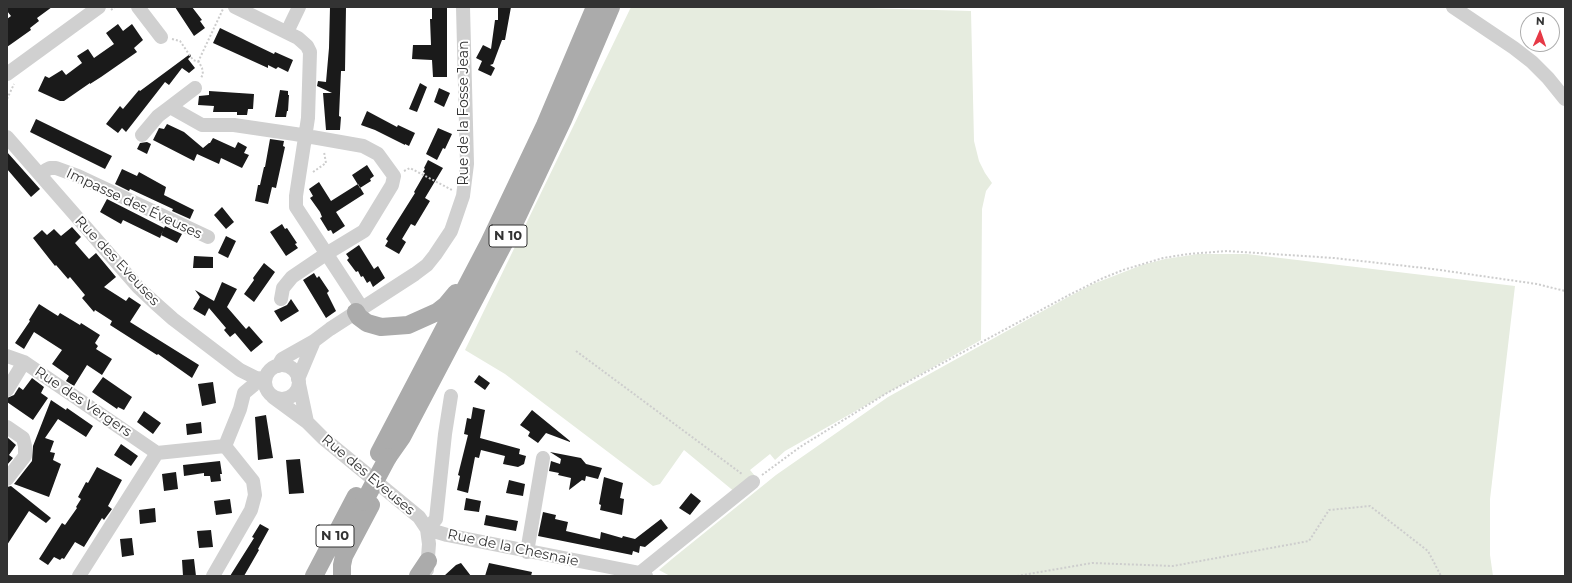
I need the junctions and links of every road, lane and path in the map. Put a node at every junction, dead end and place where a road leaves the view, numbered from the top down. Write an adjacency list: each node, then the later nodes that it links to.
1 (99, 7): 13 (street)
2 (138, 7): 11 (street)
3 (224, 7): 12 (path)
4 (235, 7): 10 (street)
5 (299, 7): 10 (street)
6 (463, 7): 24 (street, Rue de la Fosse Jean)
7 (595, 7): 25 (main road, N 10)
8 (611, 7): 46 (main road, N 10)
9 (1453, 7): 15 (street)
10 (287, 32): 18 (street)
11 (161, 37): 12 (path)
12 (198, 62): 14 (path)
13 (7, 74)
14 (195, 88): 16 (street)
15 (1565, 99)
16 (170, 107): 17 (street); 18 (street)
17 (142, 135)
18 (305, 136): 20 (street); 23 (street)
19 (7, 137): 21 (street, Rue des Eveuses)
20 (326, 139): 22 (street); 23 (path)
21 (41, 176): 26 (street, Impasse des Éveuses); 35 (street, Rue des Eveuses)
22 (394, 176): 24 (path); 27 (street)
23 (298, 182): 27 (street)
24 (463, 196): 30 (street, Rue de la Fosse Jean)
25 (494, 231): 30 (main road); 46 (main road, N 10)
26 (208, 237)
27 (326, 254): 29 (street); 30 (street)
28 (1565, 291): 49 (path)
29 (281, 298)
30 (359, 310): 31 (street, Rue de la Fosse Jean)
31 (314, 341): 36 (street, Rue de la Fosse Jean); 37 (street)
32 (576, 352): 49 (path)
33 (7, 356): 34 (street, Rue des Vergers)
34 (24, 362): 38 (street); 45 (street, Rue des Vergers)
35 (240, 370): 36 (street, Rue des Eveuses); 39 (street)
36 (270, 380): 37 (street); 37 (street); 39 (street); 41 (street); 42 (street, Rue des Eveuses)
37 (298, 382): 42 (street)
38 (7, 390)
39 (244, 393): 41 (street)
40 (451, 396): 51 (street)
41 (240, 409): 44 (street)
42 (307, 422): 51 (street, Rue des Eveuses)
43 (7, 427): 48 (street)
44 (225, 446): 45 (street); 56 (street)
45 (157, 453): 55 (street)
46 (387, 457): 50 (main road, N 10, bridge)
47 (543, 458): 52 (street)
48 (7, 479)
49 (752, 482): 54 (street)
50 (364, 501): 57 (main road, N 10); 58 (main road, N 10); 59 (main road)
51 (427, 529): 52 (street, Rue de la Chesnaie); 53 (street)
52 (527, 552): 54 (street, Rue de la Chesnaie)
53 (427, 569): 60 (main road)
54 (643, 575)
55 (79, 576)
56 (213, 576)
57 (314, 576)
58 (326, 576)
59 (342, 576)
60 (418, 576)
61 (1017, 576): 62 (path)
62 (1441, 576)

